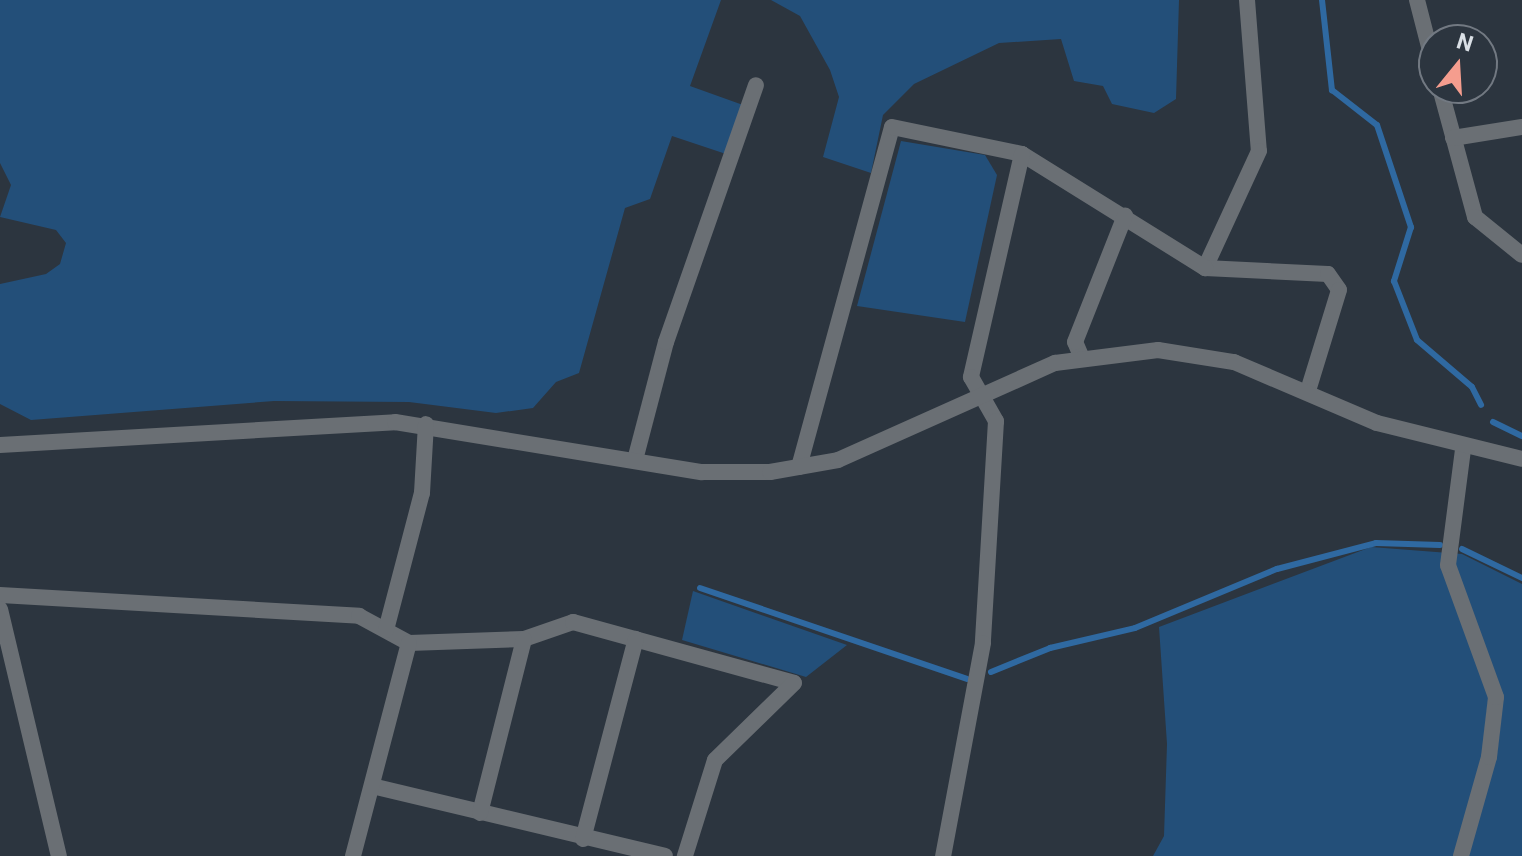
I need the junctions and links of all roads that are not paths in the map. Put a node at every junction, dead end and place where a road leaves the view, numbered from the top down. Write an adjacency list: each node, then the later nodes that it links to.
1 (1247, 0): 11 (street)
2 (1417, 0): 3 (street)
3 (1423, 24)
4 (756, 85): 19 (street)
5 (1444, 104): 7 (street)
6 (1522, 127): 7 (street)
7 (1453, 138): 10 (street)
8 (1022, 154): 9 (street); 14 (street); 20 (street)
9 (1125, 216): 11 (street); 12 (street)
10 (1522, 255)
11 (1205, 268): 13 (street)
12 (1081, 356): 13 (street); 14 (street)
13 (1308, 391): 17 (street)
14 (980, 395): 20 (street); 35 (street)
15 (426, 424): 16 (street); 19 (street); 23 (street)
16 (0, 445)
17 (1463, 450): 18 (street); 36 (street)
18 (1522, 459)
19 (635, 460): 20 (street)
20 (799, 467)
21 (0, 595): 23 (street)
22 (0, 609): 31 (street)
23 (386, 630): 26 (street)
24 (524, 639): 25 (street); 26 (street); 28 (street)
25 (636, 639): 29 (street); 34 (street)
26 (409, 643): 27 (street)
27 (372, 786): 28 (street); 32 (street)
28 (480, 813): 29 (street)
29 (583, 839): 30 (street)
30 (609, 851): 33 (street)
31 (59, 856)
32 (353, 856)
33 (665, 856)
34 (685, 856)
35 (943, 856)
36 (1461, 856)

